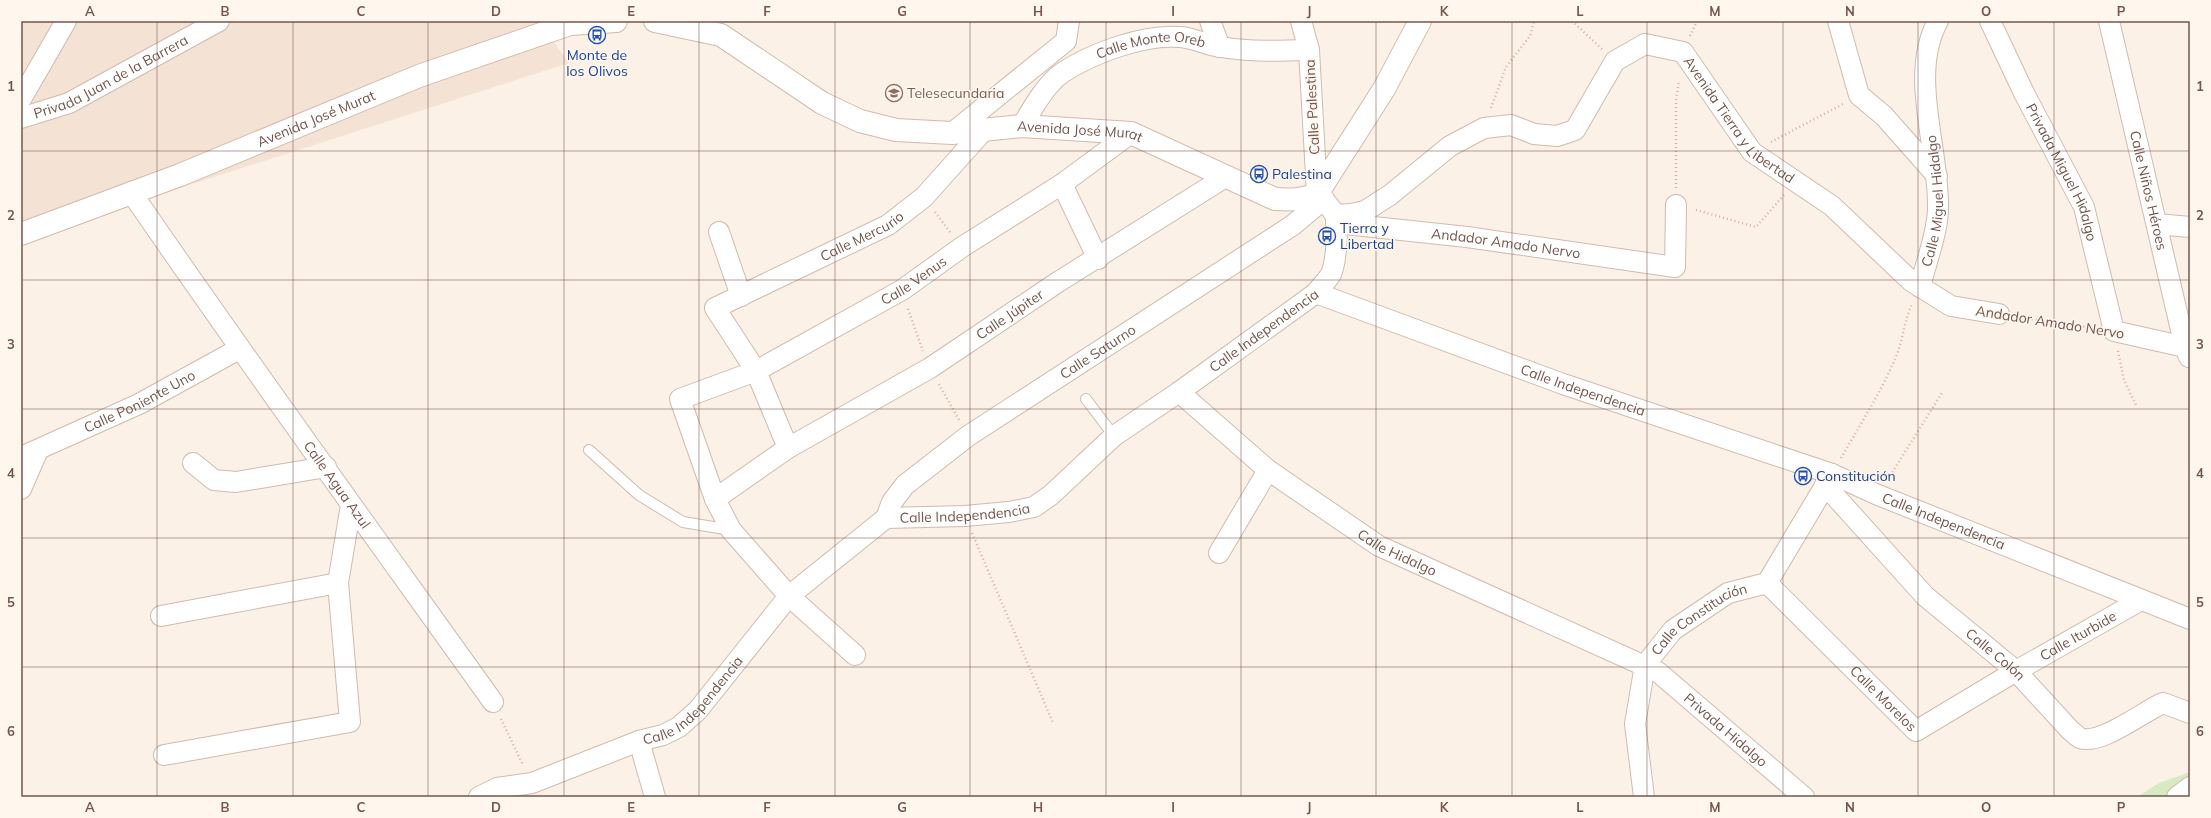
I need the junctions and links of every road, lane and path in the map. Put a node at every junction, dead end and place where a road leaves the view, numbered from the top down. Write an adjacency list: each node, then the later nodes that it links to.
1 (66, 21): 21 (street)
2 (219, 21): 22 (street, Privada Juan de la Barrera)
3 (605, 21): 15 (street, Avenida José Murat)
4 (1069, 21): 26 (street)
5 (1210, 21): 16 (street)
6 (1301, 21): 17 (street, Calle Palestina)
7 (1420, 21): 36 (street)
8 (1534, 21): 24 (path)
9 (1572, 21): 19 (path)
10 (1838, 21): 20 (street)
11 (1938, 21): 30 (street, Calle Miguel Hidalgo)
12 (1990, 21): 48 (street, Privada Miguel Hidalgo)
13 (2109, 21): 37 (street, Calle Niños Héroes)
14 (666, 22): 26 (street, Avenida José Murat)
15 (561, 24): 33 (street, Avenida José Murat)
16 (1220, 47): 17 (street, Calle Monte Oreb); 23 (street, Calle Monte Oreb)
17 (1309, 50): 36 (street, Calle Palestina)
18 (1683, 52): 19 (street, Avenida Tierra y Libertad); 28 (street, Avenida Tierra y Libertad); 35 (path)
19 (1615, 61): 24 (street)
20 (1859, 95): 28 (path); 30 (street)
21 (21, 99)
22 (21, 118)
23 (1022, 126): 25 (street, Avenida José Murat); 27 (street, Avenida José Murat)
24 (1484, 128): 36 (street)
25 (984, 130): 26 (street, Avenida José Murat); 34 (street, Calle Mercurio)
26 (952, 133)
27 (1131, 133): 29 (street, Avenida José Murat); 32 (street, Calle Venus)
28 (1752, 152): 31 (street, Avenida Tierra y Libertad)
29 (1227, 176): 36 (street, Avenida José Murat); 42 (street, Calle Júpiter)
30 (1937, 176): 43 (street, Calle Miguel Hidalgo)
31 (1795, 183): 35 (path); 43 (street, Avenida Tierra y Libertad)
32 (1062, 184): 41 (street, Calle Venus); 42 (street)
33 (131, 192): 40 (street, Avenida José Murat); 49 (street, Calle Agua Azul)
34 (924, 197): 41 (path); 46 (street, Calle Mercurio)
35 (1676, 205): 36 (street, Andador Amado Nervo)
36 (1328, 208): 45 (street, Calle Palestina); 57 (street, Calle Saturno)
37 (2157, 224): 38 (street); 50 (street, Calle Niños Héroes)
38 (2190, 227)
39 (719, 232): 46 (street)
40 (21, 234)
41 (962, 247): 44 (street, Calle Venus)
42 (1098, 258): 51 (street, Calle Júpiter)
43 (1920, 287): 47 (street, Andador Amado Nervo); 65 (path)
44 (902, 290): 51 (path); 52 (street, Calle Venus)
45 (1316, 293): 53 (street, Calle Independencia); 65 (street, Calle Independencia)
46 (741, 296): 52 (street, Calle Mercurio)
47 (1999, 314): 48 (path, Andador Amado Nervo)
48 (2114, 331): 50 (street, Andador Amado Nervo); 56 (path)
49 (239, 349): 61 (street, Calle Poniente Uno); 63 (street, Calle Agua Azul)
50 (2187, 353)
51 (930, 368): 57 (path); 59 (street, Calle Júpiter)
52 (756, 371): 59 (street); 68 (street, Calle Venus)
53 (1179, 392): 58 (street, Calle Independencia); 64 (street, Calle Hidalgo)
54 (1942, 393): 67 (path)
55 (1086, 399): 58 (lane)
56 (2137, 407)
57 (968, 436): 71 (street, Calle Saturno)
58 (1114, 436): 70 (street, Calle Independencia)
59 (788, 448): 68 (street, Calle Júpiter)
60 (589, 450): 72 (lane)
61 (30, 453): 66 (street)
62 (193, 463): 63 (street)
63 (326, 467): 69 (street, Calle Agua Azul)
64 (1268, 470): 73 (street); 81 (street, Calle Hidalgo)
65 (1828, 479): 67 (street, Calle Independencia); 75 (street, Calle Constitución); 82 (street, Calle Colón)
66 (21, 489)
67 (1878, 495): 77 (street, Calle Independencia)
68 (714, 499): 72 (street)
69 (351, 505): 74 (street); 83 (street, Calle Agua Azul)
70 (965, 516): 71 (street, Calle Independencia); 85 (path)
71 (886, 518): 76 (street, Calle Independencia)
72 (731, 530): 76 (street)
73 (1219, 553)
74 (338, 583): 78 (street); 87 (street)
75 (1767, 583): 81 (street, Calle Constitución); 82 (street, Calle Morelos)
76 (789, 596): 80 (street); 86 (street, Calle Independencia)
77 (2141, 600): 79 (street, Calle Independencia); 82 (street, Calle Iturbide)
78 (161, 616)
79 (2190, 619)
80 (855, 655)
81 (1645, 665): 92 (street, Calle Constitución); 93 (street, Privada Hidalgo)
82 (2016, 671): 84 (street, Calle Colón)
83 (493, 702): 88 (path)
84 (2190, 713)
85 (1053, 723)
86 (639, 741): 88 (street, Calle Independencia); 91 (street)
87 (164, 755)
88 (532, 783): 90 (street, Calle Independencia)
89 (2190, 787): 94 (street)
90 (479, 797)
91 (655, 797)
92 (1644, 797)
93 (1804, 797)
94 (2177, 797)

